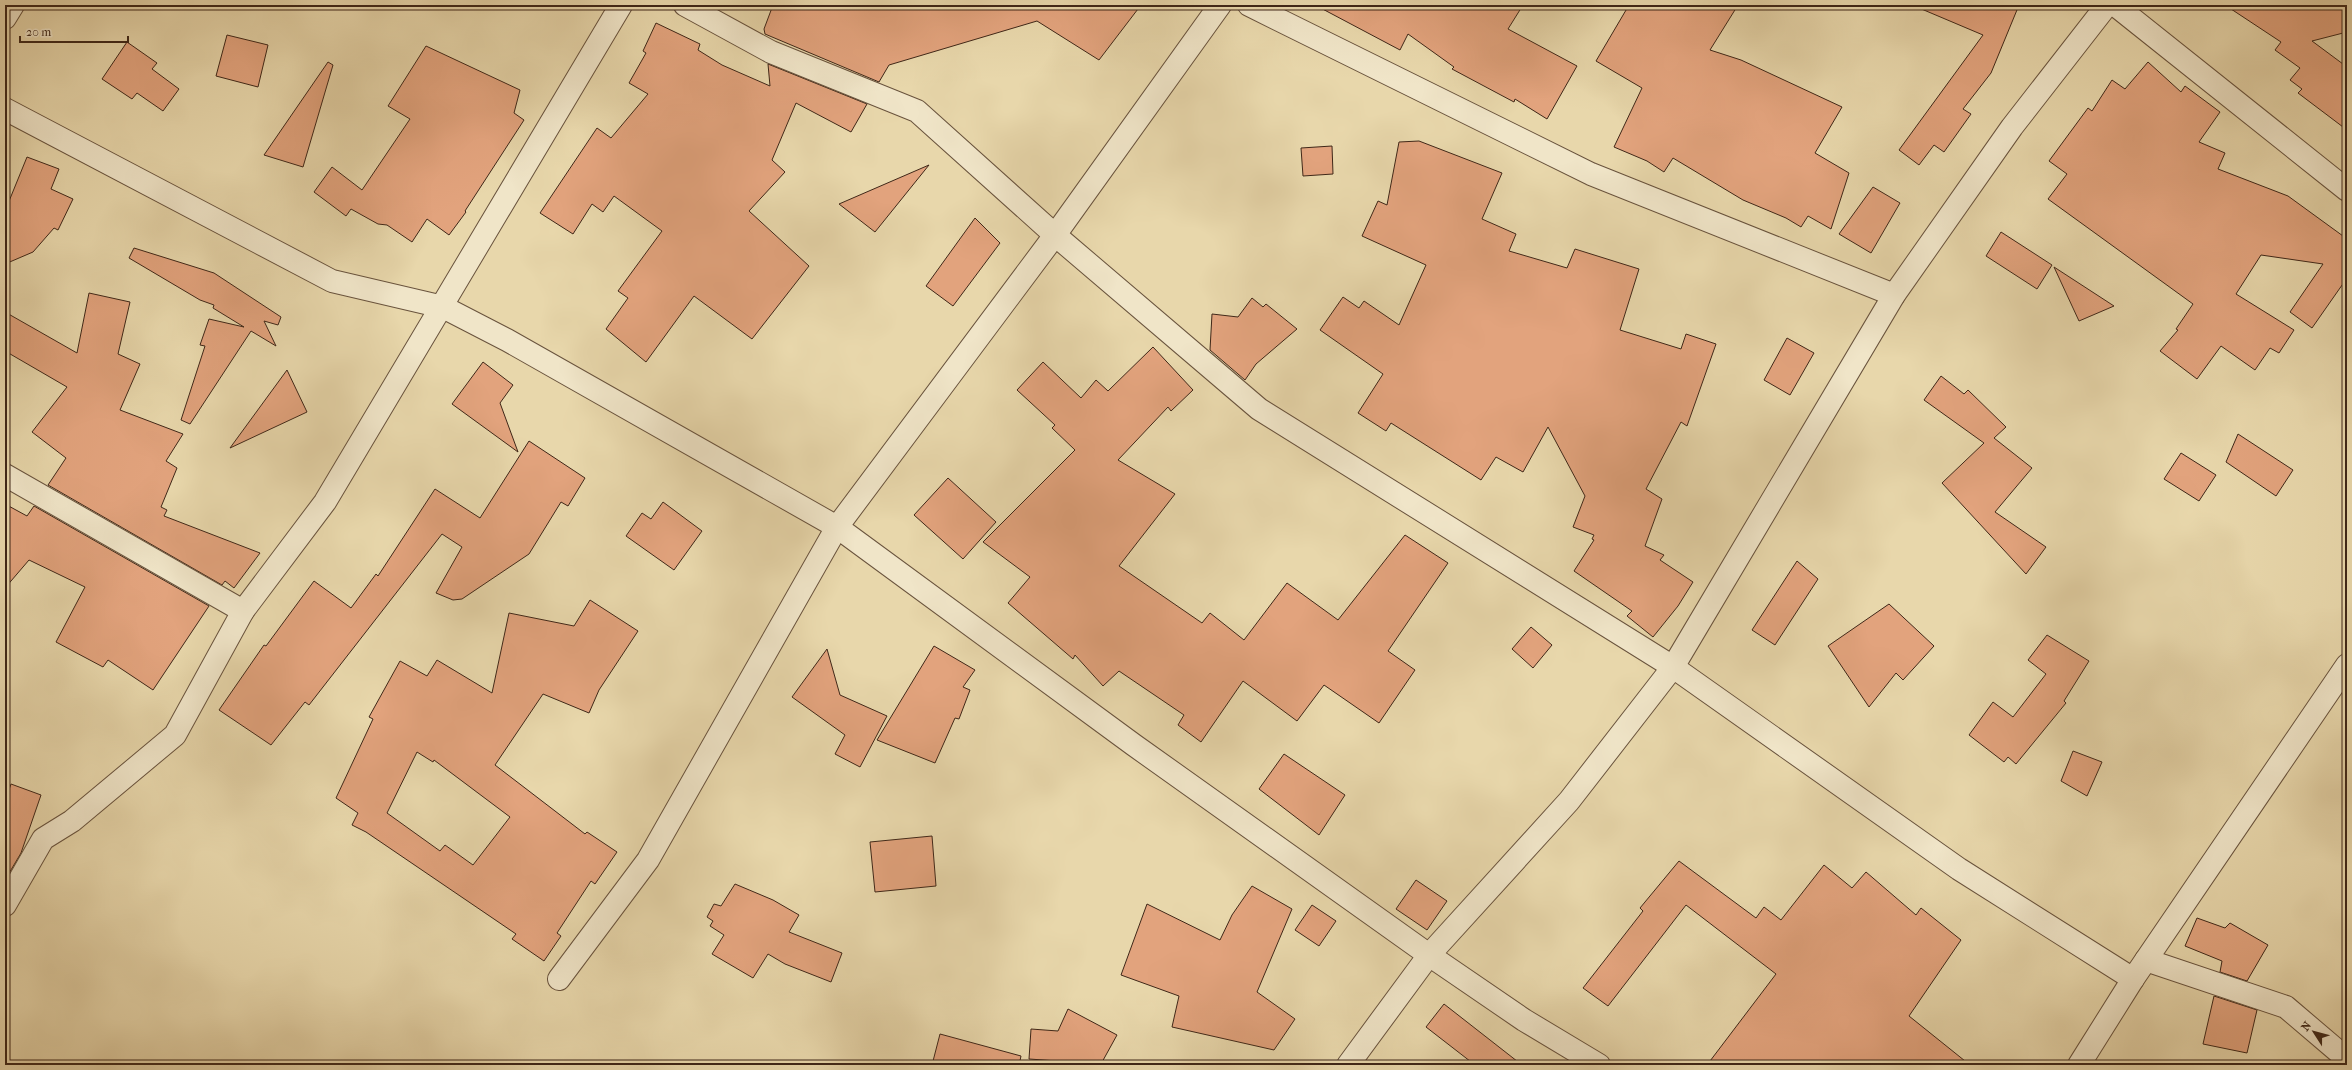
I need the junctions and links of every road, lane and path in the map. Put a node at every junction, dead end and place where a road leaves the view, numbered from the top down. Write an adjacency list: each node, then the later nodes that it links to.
1 (13, 5): 8 (street)
2 (621, 5): 13 (street)
3 (685, 5): 11 (street)
4 (1220, 5): 11 (street)
5 (1249, 5): 12 (street)
6 (2106, 5): 12 (street)
7 (2115, 5): 10 (street)
8 (5, 18)
9 (5, 109): 13 (street)
10 (2347, 190)
11 (1055, 235): 15 (street); 18 (street)
12 (1894, 295): 18 (street)
13 (443, 307): 15 (street); 16 (street)
14 (5, 475): 16 (street)
15 (837, 527): 20 (street); 22 (street)
16 (243, 611): 19 (street)
17 (2347, 665): 21 (street)
18 (1673, 667): 20 (street); 23 (street)
19 (5, 905)
20 (1429, 955): 25 (street); 26 (street)
21 (2146, 960): 23 (street); 24 (street)
22 (559, 979)
23 (2133, 979): 27 (street)
24 (2347, 1059)
25 (1348, 1065)
26 (1599, 1065)
27 (2079, 1065)

